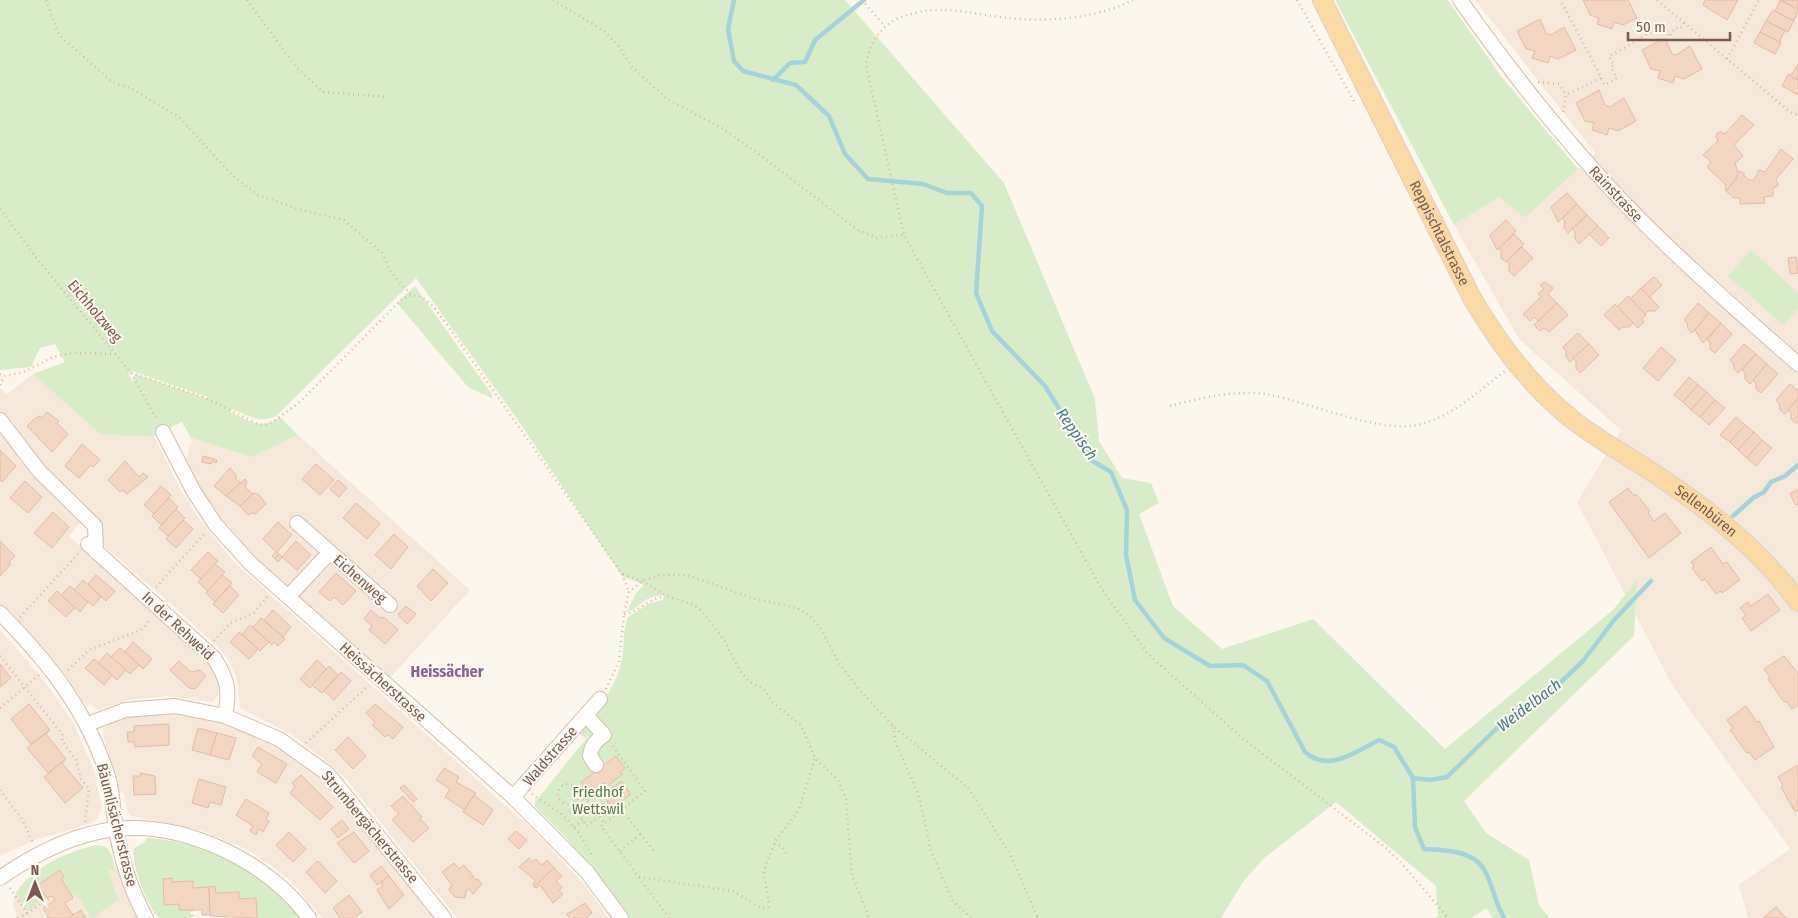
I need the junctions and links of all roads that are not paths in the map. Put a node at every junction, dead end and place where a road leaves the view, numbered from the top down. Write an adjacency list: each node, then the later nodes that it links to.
1 (1322, 0): 6 (main road, Reppischtalstrasse)
2 (1460, 0): 3 (street, Rainstrasse)
3 (1797, 360)
4 (0, 420): 15 (street, In der Rehweid)
5 (163, 432): 9 (street, Heissächerstrasse)
6 (1597, 438): 10 (main road, Sellenbüren)
7 (297, 522): 8 (street, Eichenweg)
8 (329, 552): 9 (street, Eichenweg); 11 (street, Eichenweg)
9 (288, 597): 18 (street, Heissächerstrasse)
10 (1798, 602)
11 (390, 605)
12 (0, 613): 16 (street, Bäumlisächerstrasse)
13 (600, 699): 14 (street, Waldstrasse)
14 (586, 715): 17 (street, Waldstrasse); 18 (street, Waldstrasse)
15 (225, 716): 16 (street, Strumbergächerstrasse); 23 (street, Strumbergächerstrasse)
16 (88, 724): 19 (street, Bäumlisächerstrasse)
17 (596, 765)
18 (518, 792): 24 (street, Heissächerstrasse)
19 (116, 829): 20 (street); 21 (street, Bäumlisächerstrasse); 22 (street)
20 (0, 878)
21 (146, 918)
22 (309, 918)
23 (444, 918)
24 (622, 918)

